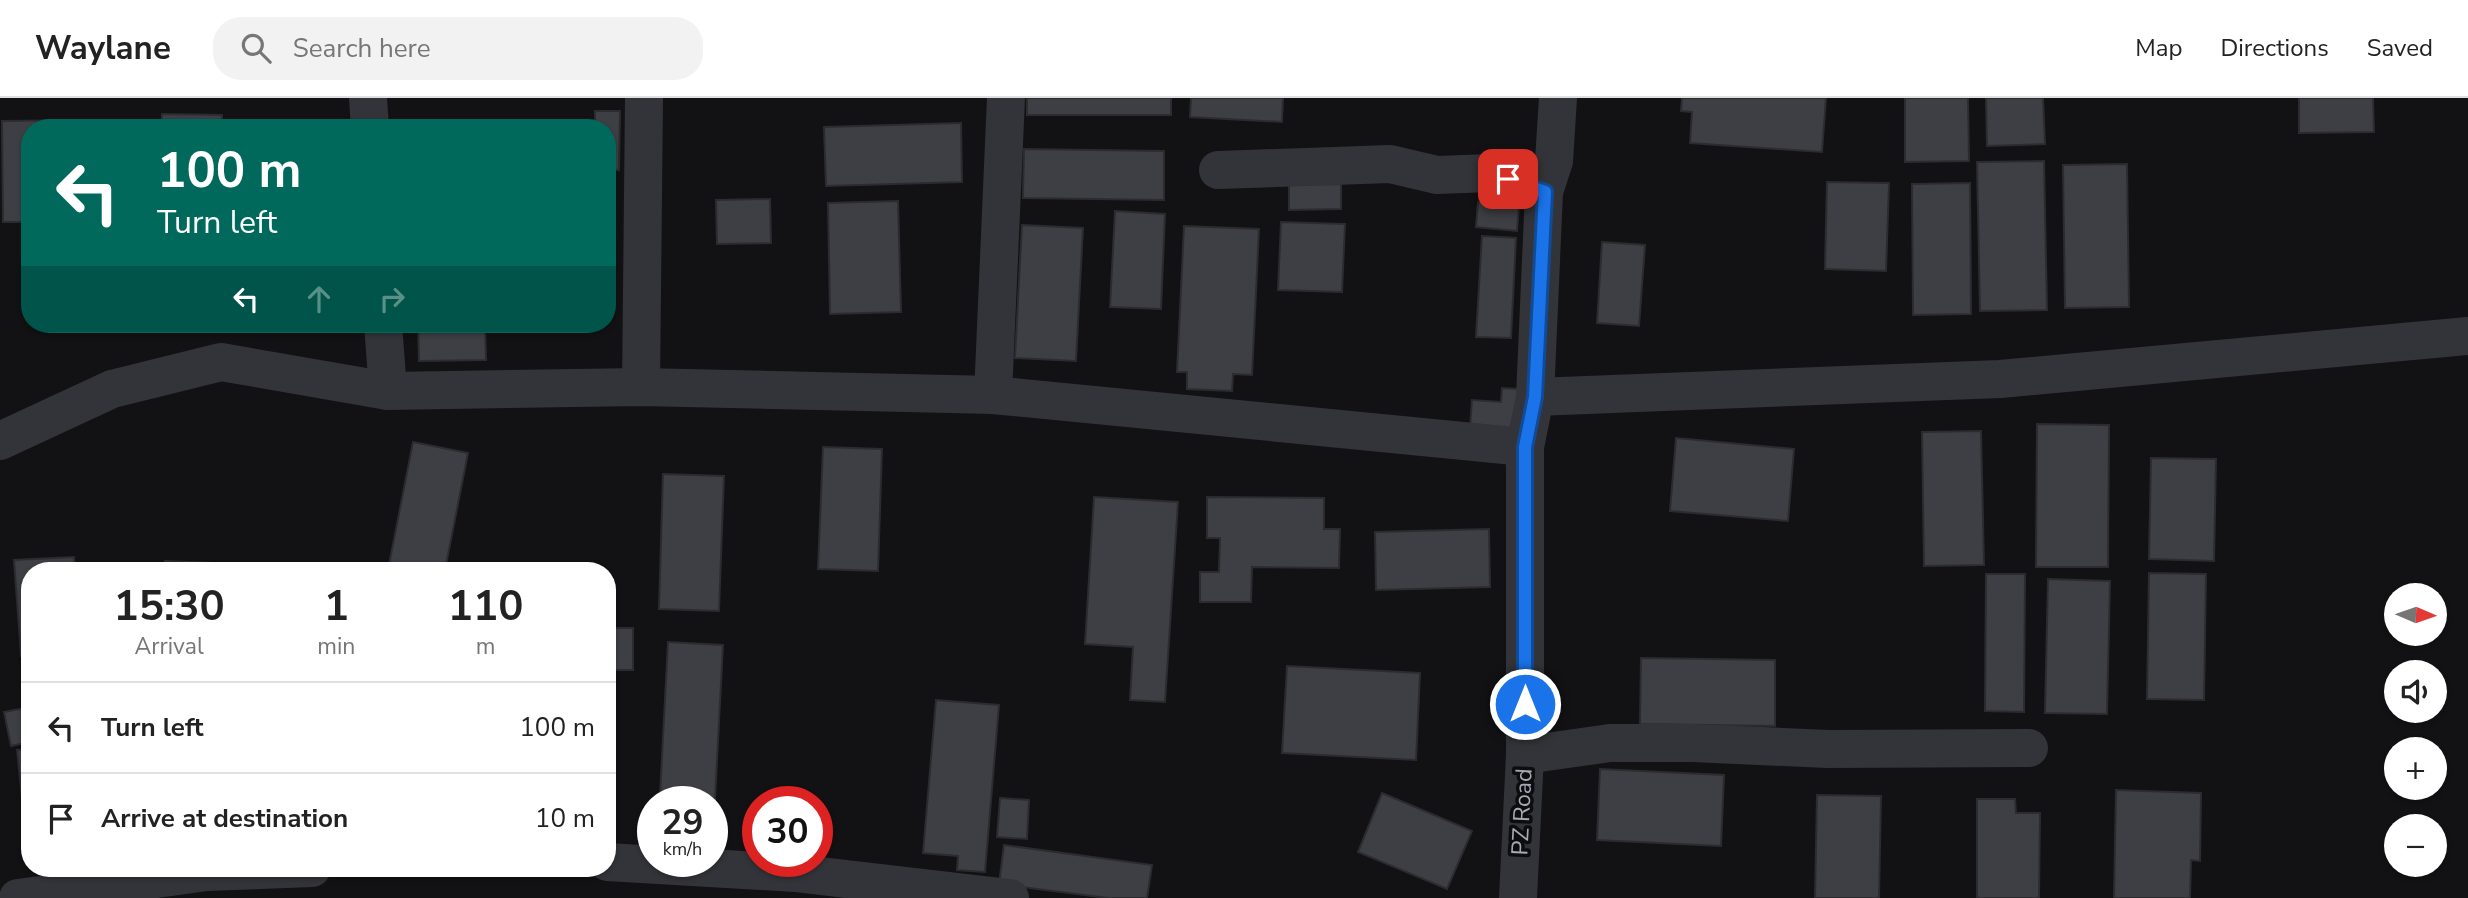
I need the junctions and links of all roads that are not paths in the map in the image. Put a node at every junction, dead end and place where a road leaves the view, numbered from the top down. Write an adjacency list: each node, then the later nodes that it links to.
1 (368, 98): 5 (street)
2 (644, 98): 10 (street)
3 (1006, 98): 12 (street)
4 (1558, 98): 7 (street, PZ Road)
5 (369, 119)
6 (1218, 170): 7 (street)
7 (1545, 192): 13 (street, PZ Road)
8 (384, 333): 11 (street)
9 (2468, 336): 13 (street)
10 (641, 387): 11 (street); 12 (street)
11 (388, 391): 14 (street)
12 (993, 395): 15 (street)
13 (1535, 397): 15 (street, PZ Road)
14 (0, 442)
15 (1525, 447): 17 (street, PZ Road)
16 (2029, 748): 17 (street)
17 (1525, 755): 23 (street, PZ Road)
18 (616, 863): 20 (street)
19 (171, 877): 21 (street)
20 (795, 885): 22 (street)
21 (18, 898)
22 (1010, 898)
23 (1518, 898)

